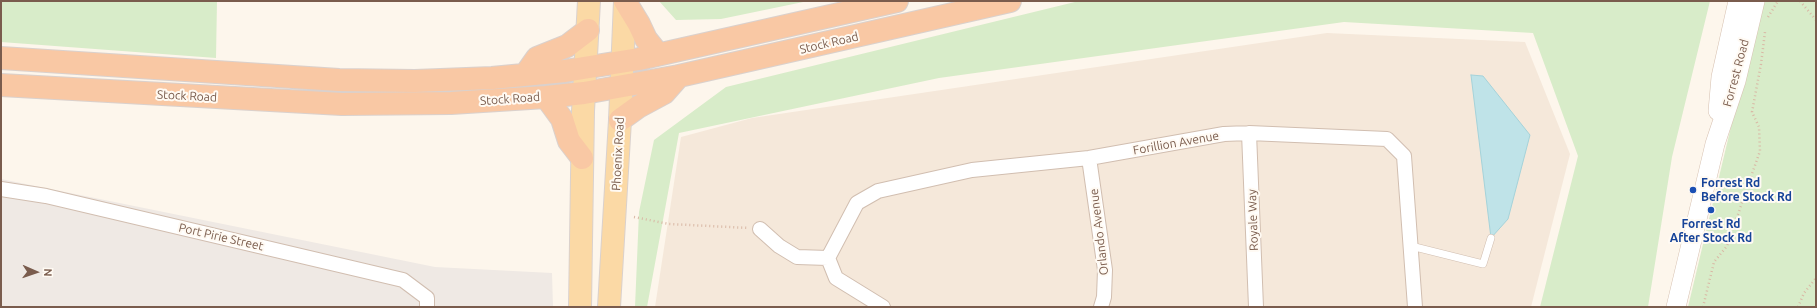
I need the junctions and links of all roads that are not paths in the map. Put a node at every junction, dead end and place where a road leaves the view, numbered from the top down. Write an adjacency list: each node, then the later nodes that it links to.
1 (589, 1): 7 (main road)
2 (625, 1): 8 (highway); 10 (main road, Phoenix Road)
3 (896, 1): 8 (highway, Stock Road)
4 (1010, 1): 13 (highway, Stock Road)
5 (1738, 1): 20 (main road, Forrest Road)
6 (1755, 1): 20 (main road, Forrest Road)
7 (588, 30): 11 (main road); 12 (highway)
8 (658, 54): 10 (highway, Stock Road)
9 (1, 58): 12 (highway, Stock Road)
10 (622, 62): 11 (highway, Stock Road); 15 (main road, Phoenix Road)
11 (586, 68): 12 (highway, Stock Road); 16 (main road)
12 (525, 75)
13 (679, 76): 15 (highway, Stock Road); 18 (highway)
14 (1, 86): 17 (highway, Stock Road)
15 (621, 87): 16 (highway, Stock Road); 18 (main road, Phoenix Road)
16 (584, 93): 17 (highway, Stock Road); 21 (main road)
17 (546, 97): 21 (highway)
18 (620, 120): 30 (main road, Phoenix Road)
19 (1250, 133): 22 (street, Forillion Avenue); 26 (street, Forillion Avenue); 33 (street, Royale Way)
20 (1715, 144): 35 (main road, Forrest Road)
21 (582, 158): 29 (main road)
22 (1089, 158): 27 (street, Forillion Avenue); 32 (street, Orlando Avenue)
23 (1, 189): 28 (street, Port Pirie Street)
24 (760, 229): 27 (street)
25 (1491, 238): 26 (lane)
26 (1411, 246): 34 (street, Forillion Avenue)
27 (828, 258): 31 (street)
28 (427, 307)
29 (580, 307)
30 (609, 307)
31 (883, 307)
32 (1101, 307)
33 (1256, 307)
34 (1415, 307)
35 (1676, 307)

